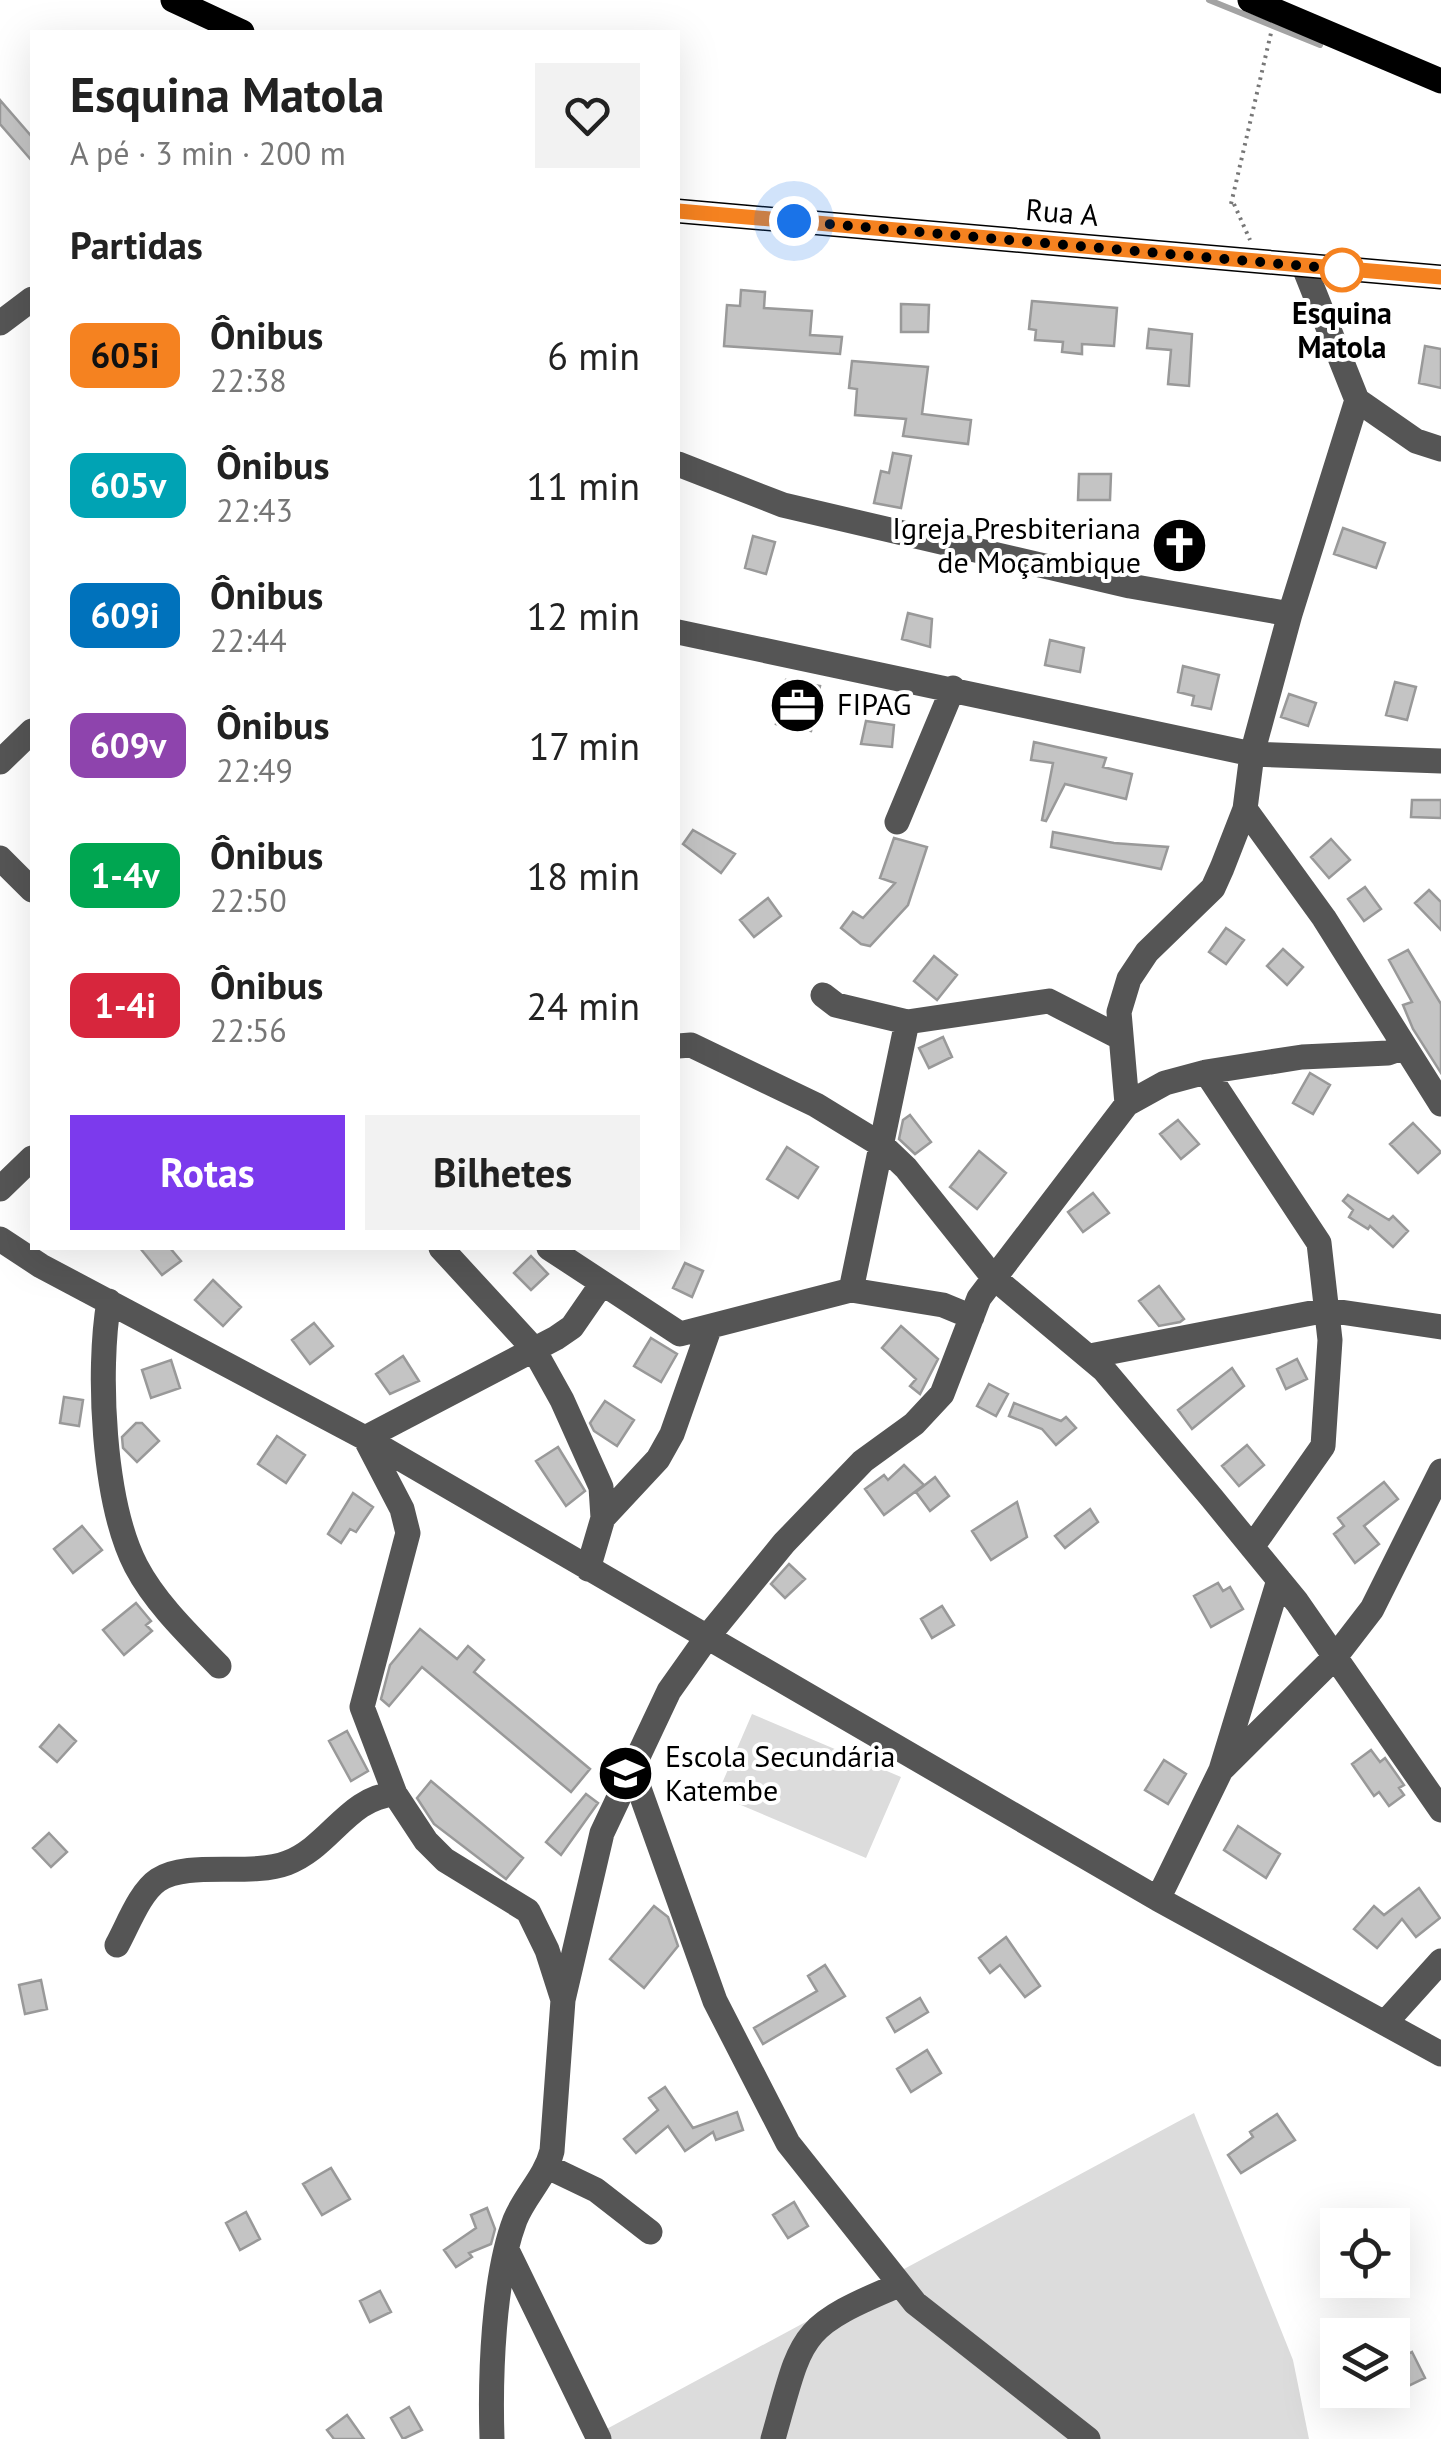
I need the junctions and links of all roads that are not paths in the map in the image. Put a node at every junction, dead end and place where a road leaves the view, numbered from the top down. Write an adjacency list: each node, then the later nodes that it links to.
1 (173, 0): 3 (main road)
2 (1250, 0): 4 (main road)
3 (238, 30)
4 (1441, 81)
5 (680, 210): 6 (main road, Rua A)
6 (1304, 267): 7 (main road, Rua A); 8 (street)
7 (1441, 278)
8 (1357, 400): 9 (street); 11 (street)
9 (1441, 449)
10 (680, 465): 11 (street)
11 (1290, 614): 15 (street)
12 (680, 632): 13 (street)
13 (953, 688): 15 (street); 19 (street)
14 (30, 734): 17 (street)
15 (1252, 754): 16 (street); 18 (street)
16 (1441, 760)
17 (0, 762)
18 (1245, 810): 24 (street); 26 (street)
19 (898, 822)
20 (0, 858): 21 (street)
21 (30, 888)
22 (823, 995): 23 (street)
23 (906, 1022): 24 (street); 30 (street)
24 (1120, 1038): 28 (street)
25 (684, 1046): 30 (street)
26 (1405, 1047): 27 (street); 29 (street)
27 (1206, 1072): 28 (street); 40 (street)
28 (1128, 1104): 36 (street)
29 (1441, 1104)
30 (883, 1146): 36 (street); 38 (street)
31 (30, 1160): 32 (street)
32 (0, 1190)
33 (0, 1239): 39 (street)
34 (443, 1250): 44 (street)
35 (552, 1250): 37 (street)
36 (993, 1276): 41 (street); 45 (street)
37 (601, 1285): 43 (street); 44 (street)
38 (850, 1290): 41 (street); 43 (street)
39 (109, 1301): 46 (street); 54 (street)
40 (1326, 1310): 42 (street); 45 (street); 49 (street)
41 (972, 1317): 52 (street)
42 (1441, 1326)
43 (709, 1328): 48 (street)
44 (533, 1348): 46 (street); 48 (street)
45 (1090, 1356): 49 (street)
46 (365, 1438): 50 (street); 57 (street)
47 (1441, 1471): 53 (street)
48 (603, 1518): 50 (street)
49 (1252, 1547): 51 (street)
50 (588, 1569): 52 (street)
51 (1279, 1580): 53 (street); 56 (street)
52 (708, 1636): 55 (street); 59 (street)
53 (1335, 1656): 56 (street); 58 (street)
54 (220, 1666)
55 (631, 1766): 62 (street); 68 (street)
56 (1221, 1770): 59 (street)
57 (395, 1794): 60 (street); 62 (street)
58 (1441, 1810)
59 (1158, 1899): 63 (street)
60 (117, 1945)
61 (1441, 1960): 63 (street)
62 (563, 2000): 65 (street)
63 (1385, 2023): 64 (street)
64 (1441, 2054)
65 (548, 2167): 66 (street); 67 (street)
66 (650, 2232)
67 (508, 2250): 69 (street); 70 (street)
68 (900, 2285): 71 (street); 72 (street)
69 (596, 2438)
70 (492, 2439)
71 (773, 2439)
72 (1088, 2439)

